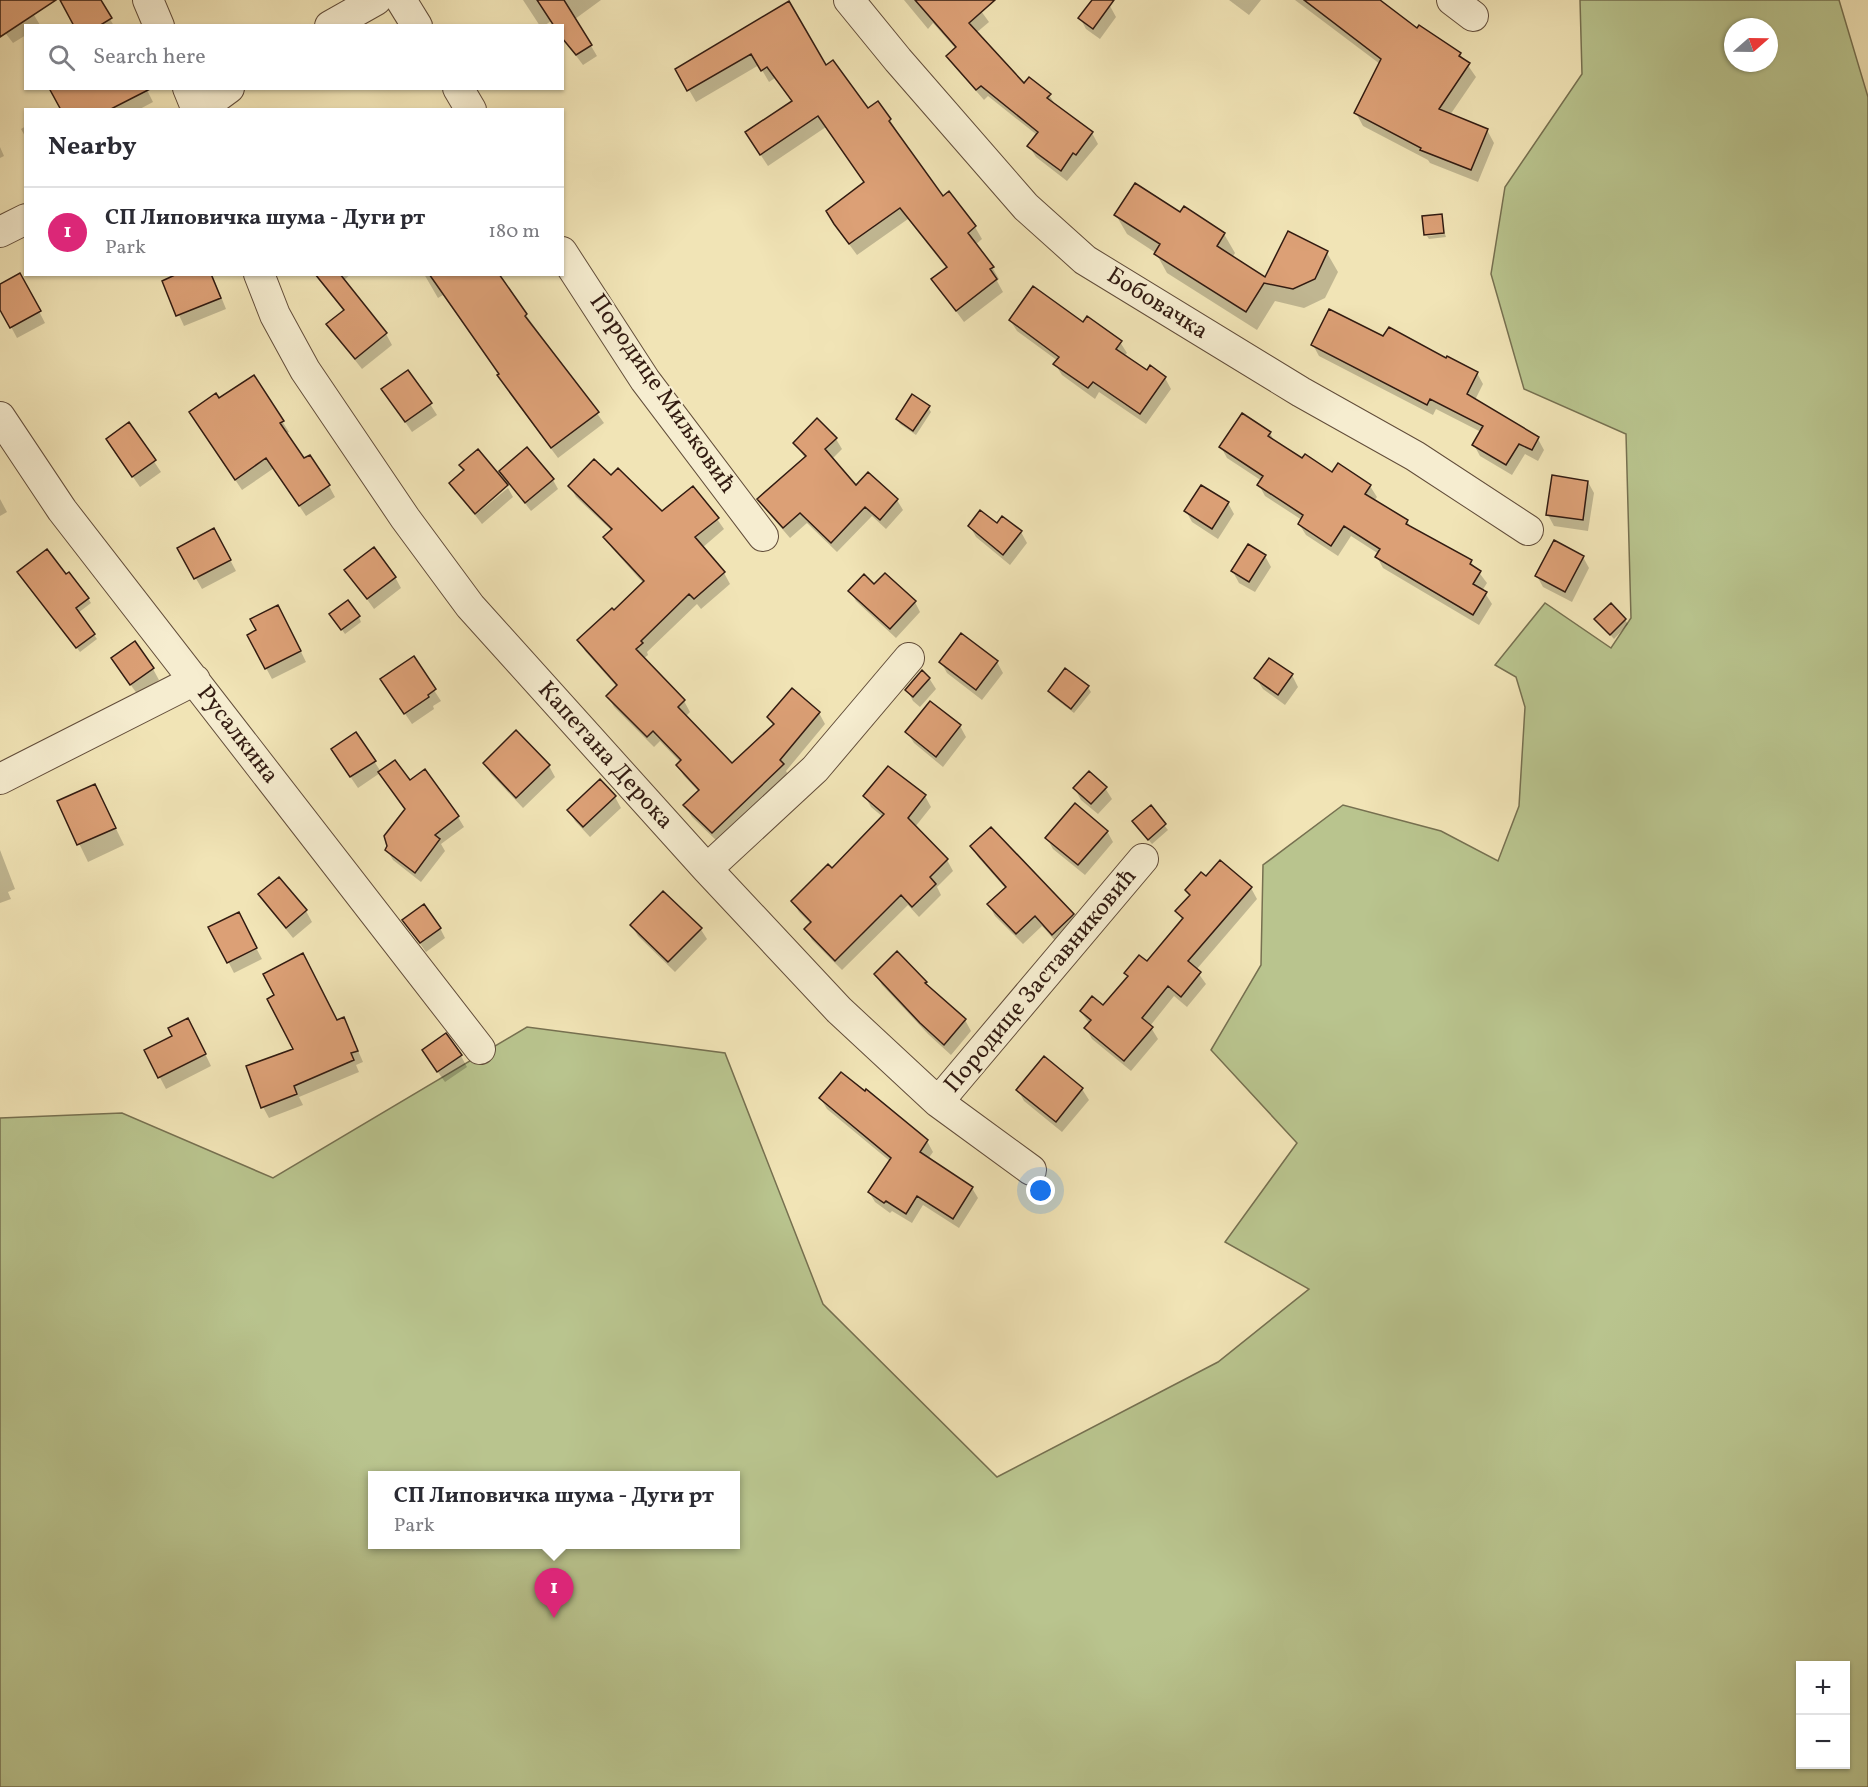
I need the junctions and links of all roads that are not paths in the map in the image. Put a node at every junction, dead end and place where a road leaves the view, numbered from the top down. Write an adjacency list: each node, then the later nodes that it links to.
1 (148, 0): 5 (street)
2 (376, 0): 6 (street)
3 (401, 0): 7 (street)
4 (849, 0): 19 (street, Бобовачка)
5 (158, 24)
6 (334, 24)
7 (416, 24)
8 (189, 90): 11 (street)
9 (226, 90): 12 (street)
10 (459, 90): 13 (street)
11 (196, 108)
12 (207, 108)
13 (470, 108)
14 (24, 220): 15 (street)
15 (0, 232)
16 (564, 255): 20 (street, Породице Миљковић)
17 (260, 276): 25 (street, Капетана Дерока)
18 (0, 417): 22 (street, Русалкина)
19 (1528, 531)
20 (763, 536)
21 (909, 658): 25 (street)
22 (195, 680): 23 (street); 26 (street, Русалкина)
23 (0, 779)
24 (1143, 859): 27 (street, Породице Заставниковић)
25 (707, 869): 27 (street, Капетана Дерока)
26 (480, 1050)
27 (938, 1102): 28 (street, Капетана Дерока)
28 (1031, 1170)

